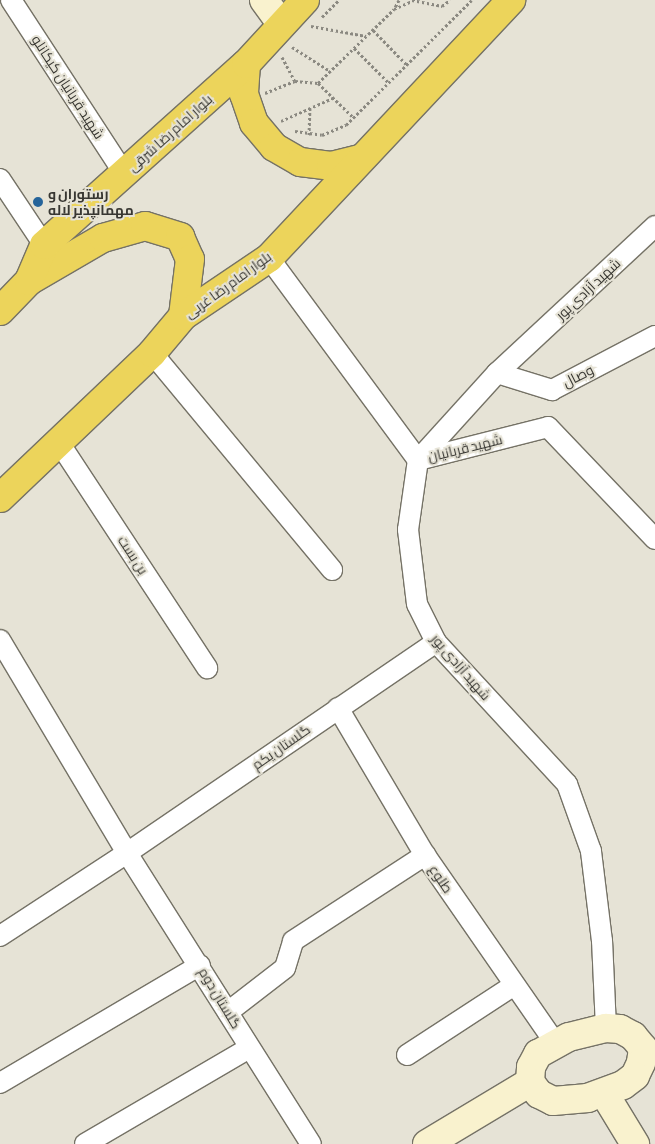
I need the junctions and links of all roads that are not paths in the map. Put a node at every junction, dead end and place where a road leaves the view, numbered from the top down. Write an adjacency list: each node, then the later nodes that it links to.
1 (11, 0): 8 (street, شهید قربانیان کیکانلو)
2 (264, 0): 5 (street)
3 (305, 0): 5 (highway, بلوار امام رضا شرقی)
4 (511, 0): 7 (highway, بلوار امام رضا غربی)
5 (290, 37): 6 (highway, بلوار امام رضا شرقی)
6 (246, 64): 7 (highway); 8 (highway, بلوار امام رضا شرقی)
7 (360, 159): 12 (highway, بلوار امام رضا غربی)
8 (125, 174): 11 (highway, بلوار امام رضا شرقی)
9 (0, 179): 11 (street)
10 (655, 226): 17 (street, شهید آزادی پور)
11 (44, 245): 13 (highway, بلوار امام رضا شرقی)
12 (269, 258): 14 (highway, بلوار امام رضا غربی); 19 (street, شهید قربانیان)
13 (10, 294): 14 (highway)
14 (183, 316): 16 (highway, بلوار امام رضا غربی)
15 (655, 336): 17 (street, وصال)
16 (152, 352): 18 (highway, بلوار امام رضا غربی); 22 (street)
17 (497, 372): 19 (street, شهید آزادی پور)
18 (58, 442): 20 (highway, بلوار امام رضا غربی); 25 (street, بن بست)
19 (418, 460): 21 (street, شهید قربانیان); 24 (street, شهید آزادی پور)
20 (0, 498)
21 (655, 539)
22 (332, 570)
23 (0, 640): 27 (street, گلستان دوم)
24 (436, 642): 26 (street, گلستان یکم); 33 (street, شهید آزادی پور)
25 (207, 668)
26 (338, 708): 27 (street, گلستان یکم); 28 (street, طلوع)
27 (127, 853): 29 (street, گلستان یکم); 30 (street, گلستان دوم)
28 (425, 855): 31 (street, طلوع); 32 (street)
29 (0, 936)
30 (200, 965): 32 (street, گلستان دوم); 39 (street)
31 (513, 986): 34 (street, طلوع); 37 (street)
32 (228, 1012): 36 (street, گلستان دوم)
33 (606, 1028): 34 (street); 35 (street)
34 (555, 1043): 38 (street)
35 (649, 1045): 40 (street)
36 (250, 1048): 41 (street); 42 (street, گلستان دوم)
37 (407, 1055)
38 (530, 1082): 40 (street); 43 (street)
39 (0, 1083)
40 (604, 1093): 44 (street)
41 (85, 1144)
42 (311, 1144)
43 (427, 1144)
44 (635, 1144)

